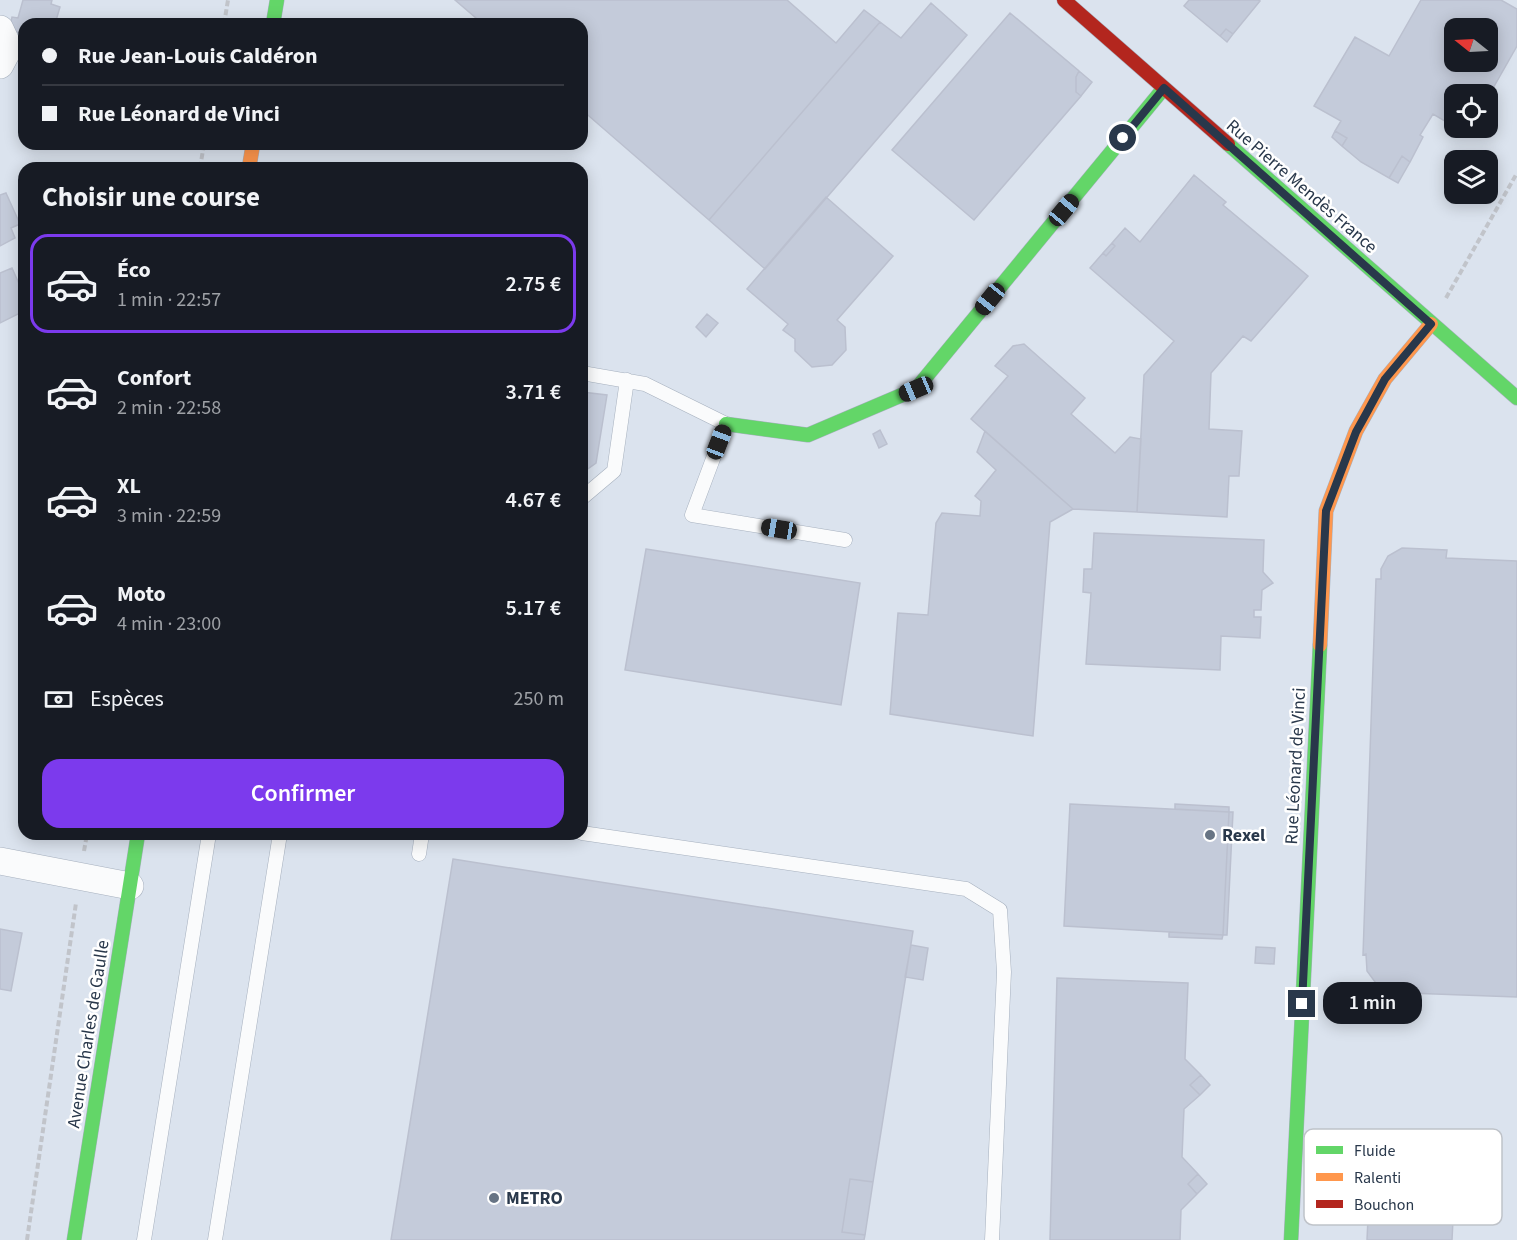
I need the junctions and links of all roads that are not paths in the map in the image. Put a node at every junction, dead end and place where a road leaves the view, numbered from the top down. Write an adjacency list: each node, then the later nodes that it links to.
1 (277, 0): 3 (street)
2 (1064, 0): 6 (street, Rue Pierre Mendès France)
3 (274, 18)
4 (0, 29): 5 (street)
5 (0, 65)
6 (1164, 88): 7 (street, Rue Pierre Mendès France); 11 (street)
7 (1431, 324): 10 (street, Rue Pierre Mendès France); 26 (street, Rue Léonard de Vinci)
8 (588, 374): 9 (lane)
9 (627, 380): 11 (lane); 12 (lane)
10 (1517, 398)
11 (726, 424): 13 (lane)
12 (588, 493)
13 (845, 540)
14 (588, 834): 25 (lane)
15 (137, 840): 21 (street, Avenue Charles de Gaulle)
16 (208, 840): 23 (lane)
17 (279, 840): 24 (lane)
18 (421, 840): 19 (lane)
19 (419, 854)
20 (0, 861): 21 (street)
21 (130, 886): 22 (street, Avenue Charles de Gaulle)
22 (74, 1240)
23 (144, 1240)
24 (215, 1240)
25 (992, 1240)
26 (1292, 1240)

